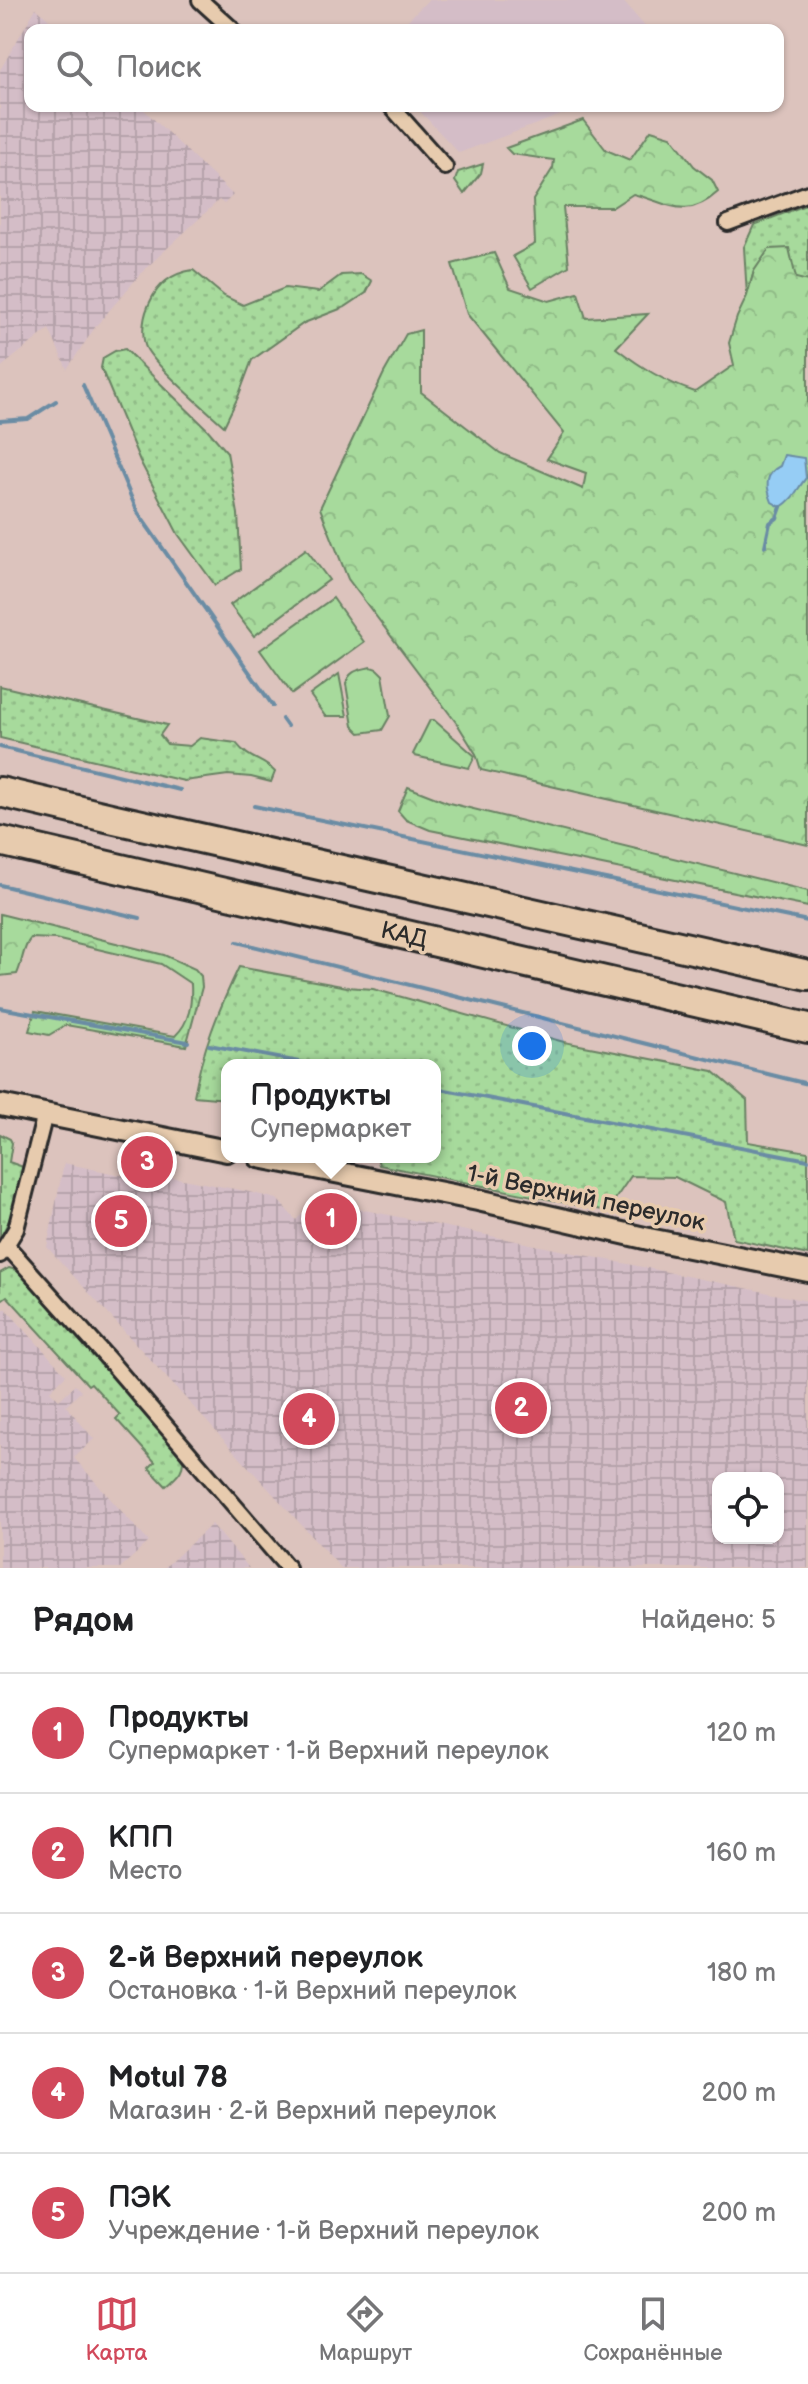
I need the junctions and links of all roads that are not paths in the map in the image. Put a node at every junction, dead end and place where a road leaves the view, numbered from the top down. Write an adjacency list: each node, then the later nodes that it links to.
1 (200, 0): 2 (street)
2 (226, 24)
3 (396, 112): 4 (street)
4 (445, 167)
5 (808, 193): 6 (street)
6 (728, 223)
7 (0, 792): 9 (highway, КАД)
8 (0, 841): 10 (highway, КАД)
9 (808, 975)
10 (808, 1028)
11 (0, 1105): 12 (street)
12 (45, 1114): 13 (street); 15 (street)
13 (221, 1150)
14 (290, 1163): 16 (street, 1-й Верхний переулок)
15 (3, 1250): 17 (street)
16 (808, 1271)
17 (288, 1568)

